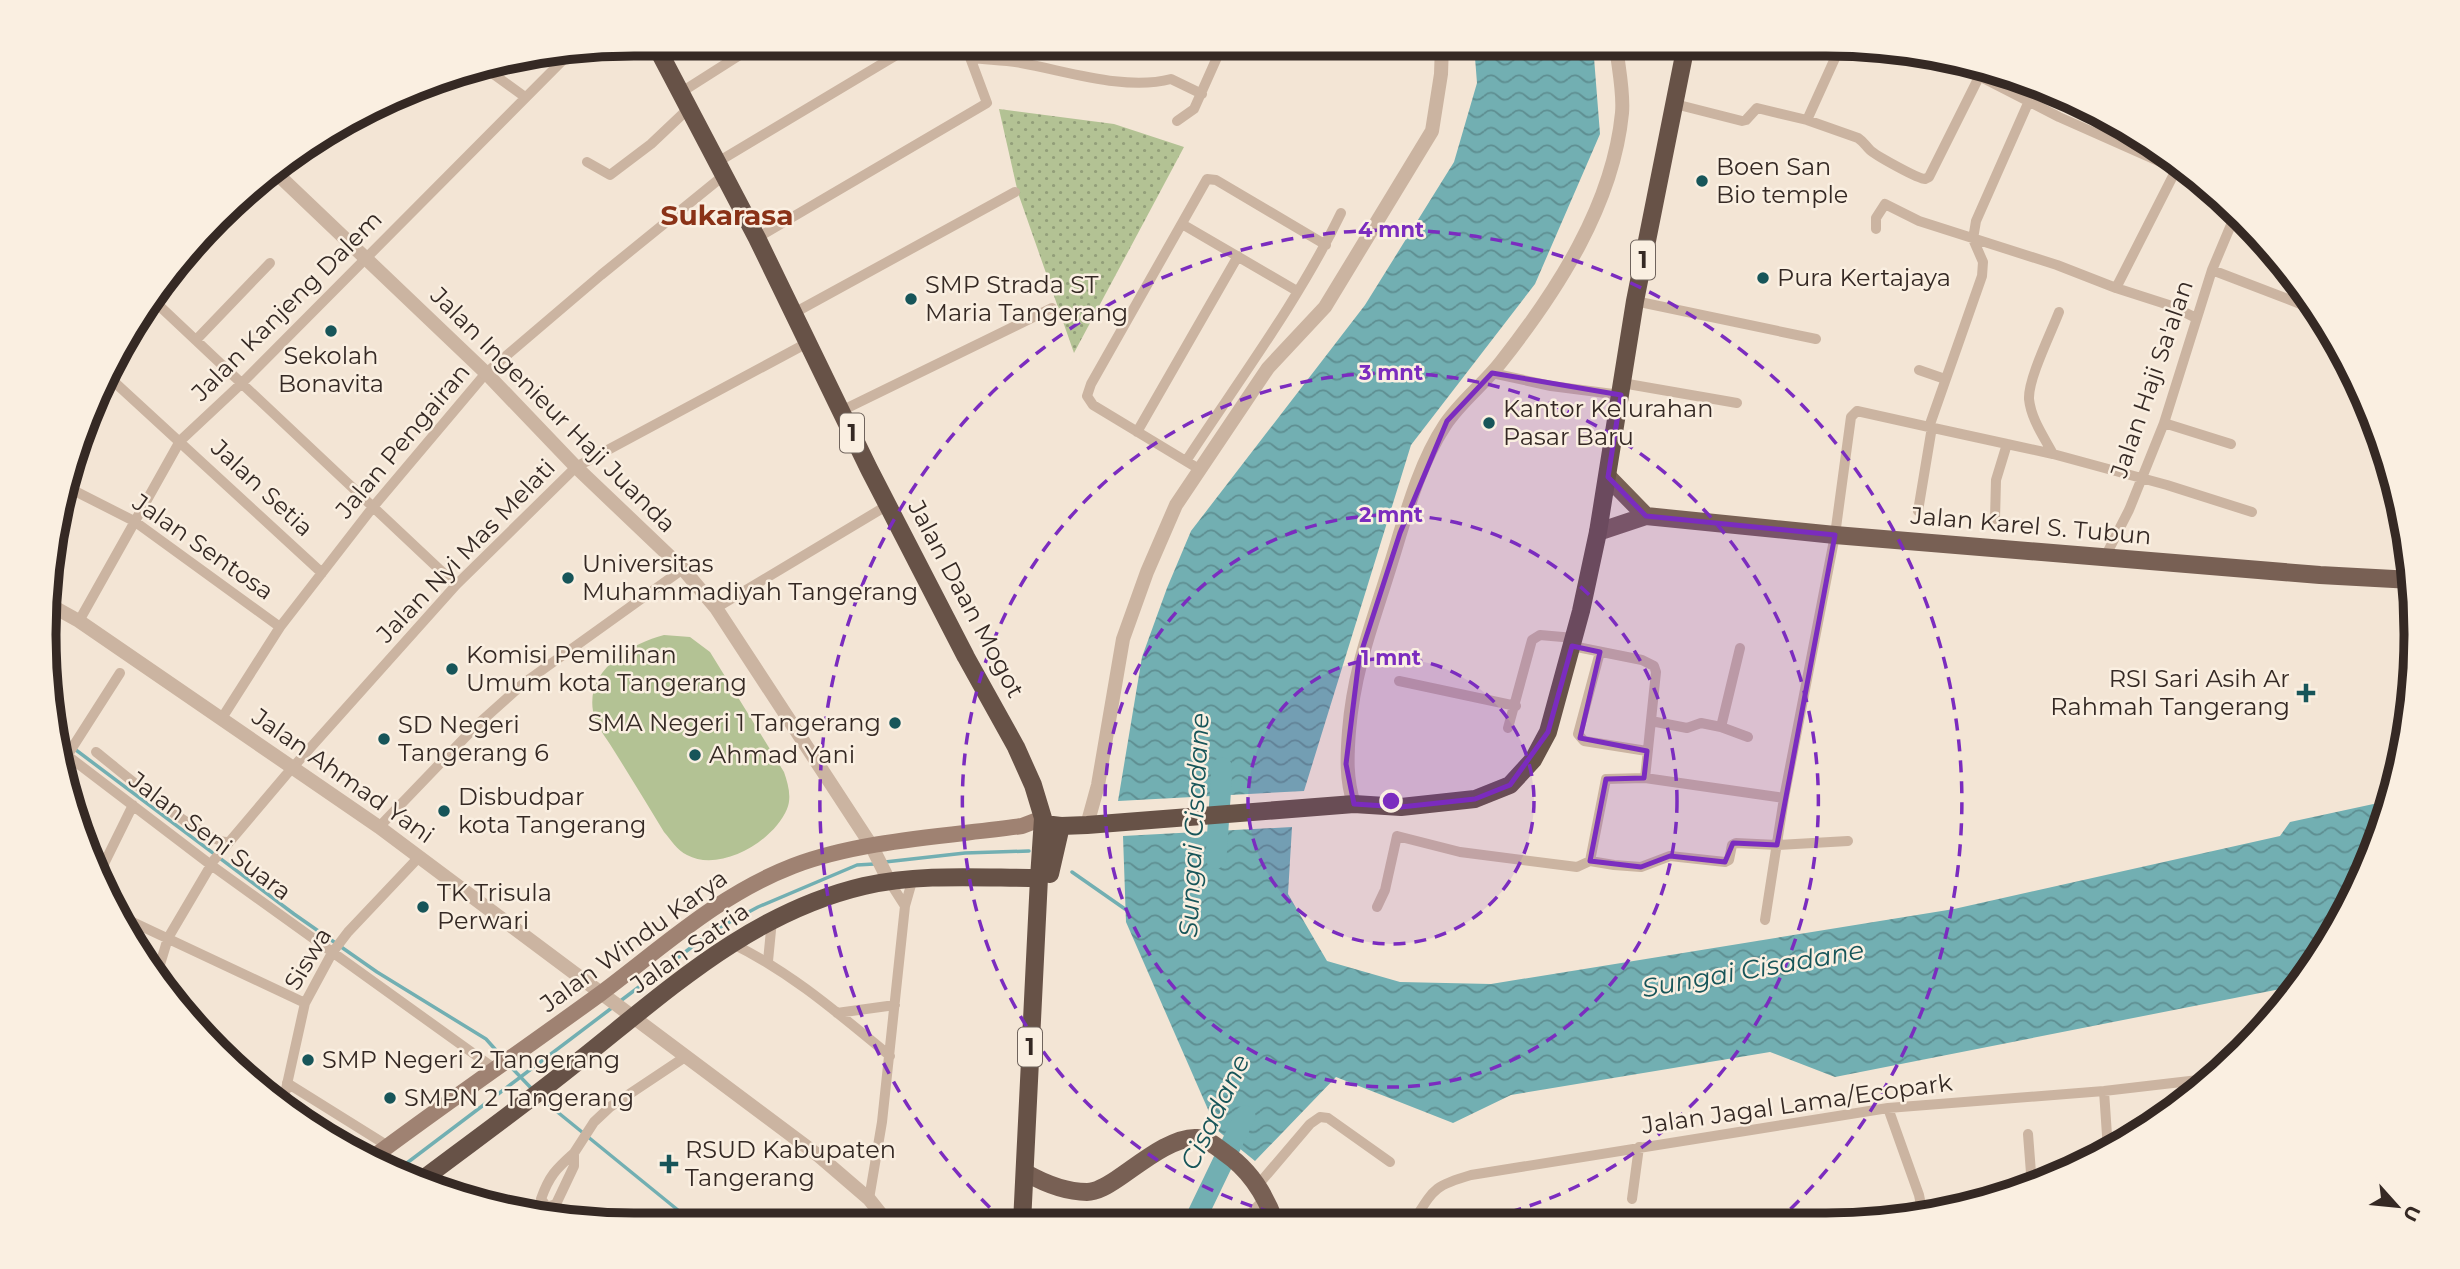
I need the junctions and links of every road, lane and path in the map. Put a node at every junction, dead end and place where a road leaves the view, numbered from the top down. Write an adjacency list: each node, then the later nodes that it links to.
1 (661, 56): 16 (highway, Jalan Daan Mogot / 1)
2 (742, 56): 16 (street)
3 (896, 56): 25 (street, Jalan Pengairan)
4 (1218, 56): 14 (street)
5 (1442, 56): 68 (street)
6 (1617, 56): 54 (street)
7 (1684, 56): 18 (highway, 1)
8 (1836, 56): 19 (street)
9 (972, 58): 14 (street); 33 (street)
10 (562, 61): 15 (street, Jalan Kanjeng Dalem)
11 (493, 74): 15 (street)
12 (1979, 77): 19 (street)
13 (1991, 81): 17 (street)
14 (1202, 94): 20 (street)
15 (524, 97): 37 (street, Jalan Kanjeng Dalem)
16 (684, 101): 24 (street); 25 (highway, Jalan Daan Mogot / 1)
17 (2029, 101): 22 (street); 34 (street)
18 (1675, 104): 19 (street); 42 (highway, 1)
19 (1807, 120)
20 (1177, 121)
21 (2142, 150): 22 (street)
22 (2140, 153): 23 (street)
23 (2157, 160)
24 (587, 162)
25 (720, 170): 33 (highway, Jalan Daan Mogot / 1); 53 (street, Jalan Pengairan)
26 (2175, 174): 40 (street)
27 (281, 177): 37 (street, Jalan Ingenieur Haji Juanda)
28 (1015, 192): 47 (street)
29 (1341, 213): 35 (street)
30 (2232, 223): 39 (street, Jalan Haji Sa'alan)
31 (1182, 224): 35 (street); 36 (street); 63 (street)
32 (1876, 229): 34 (street)
33 (757, 238): 47 (highway, Jalan Daan Mogot / 1)
34 (1973, 239): 40 (street); 55 (street)
35 (1325, 245): 41 (street)
36 (1238, 256): 41 (street); 63 (street)
37 (366, 258): 53 (street, Jalan Ingenieur Haji Juanda); 57 (street, Jalan Kanjeng Dalem)
38 (270, 263): 50 (street)
39 (2212, 270): 43 (street); 48 (street, Jalan Haji Sa'alan)
40 (2116, 288): 48 (street)
41 (1297, 291): 68 (street)
42 (1635, 301): 49 (street); 58 (highway, 1)
43 (2300, 304)
44 (159, 305): 50 (street)
45 (1052, 308): 60 (street)
46 (2059, 312): 67 (street)
47 (794, 313): 51 (highway, Jalan Daan Mogot / 1)
48 (2196, 318): 61 (street, Jalan Haji Sa'alan)
49 (1816, 339)
50 (196, 340): 57 (street)
51 (808, 342): 60 (highway, Jalan Daan Mogot / 1); 69 (street, Jalan Nyi Mas Melati)
52 (1919, 370): 55 (street)
53 (486, 373): 69 (street, Jalan Ingenieur Haji Juanda); 74 (street, Jalan Pengairan)
54 (1492, 373): 58 (street); 108 (street)
55 (1945, 379): 62 (street)
56 (115, 382): 64 (street, Jalan Setia)
57 (242, 383): 64 (street, Jalan Kanjeng Dalem); 74 (street)
58 (1621, 389): 59 (street); 70 (highway, 1)
59 (1737, 403)
60 (841, 411): 73 (highway, Jalan Daan Mogot / 1)
61 (2164, 423): 66 (street); 71 (street, Jalan Haji Sa'alan)
62 (1931, 427): 65 (street); 75 (street); 81 (street)
63 (1137, 432): 68 (street)
64 (180, 441): 79 (street, Jalan Kanjeng Dalem); 84 (street, Jalan Setia)
65 (2007, 444): 67 (street); 78 (street)
66 (2231, 444)
67 (2053, 454): 71 (street)
68 (1192, 465): 111 (street)
69 (576, 467): 83 (street, Jalan Ingenieur Haji Juanda); 86 (street, Jalan Nyi Mas Melati)
70 (1608, 477): 77 (main road); 80 (highway, 1)
71 (2141, 479): 76 (street); 82 (street, Jalan Haji Sa'alan)
72 (75, 490): 79 (street, Jalan Sentosa)
73 (888, 505): 87 (street); 110 (highway, Jalan Daan Mogot / 1)
74 (373, 507): 84 (street, Jalan Pengairan); 86 (street)
75 (1918, 511)
76 (2252, 512)
77 (1647, 516): 80 (main road, Jalan Karel S. Tubun); 81 (main road, Jalan Karel S. Tubun)
78 (1995, 519)
79 (134, 521): 89 (street, Jalan Kanjeng Dalem); 90 (street, Jalan Sentosa)
80 (1598, 532): 91 (highway, 1)
81 (1835, 535): 82 (main road, Jalan Karel S. Tubun); 107 (street)
82 (2105, 557): 85 (main road, Jalan Karel S. Tubun)
83 (683, 569): 87 (street, Jalan Ingenieur Haji Juanda); 112 (street)
84 (322, 573): 90 (street, Jalan Pengairan)
85 (2401, 577)
86 (456, 585): 105 (street, Jalan Nyi Mas Melati)
87 (716, 608): 116 (street, Jalan Ingenieur Haji Juanda)
88 (57, 609): 89 (street, Jalan Ahmad Yani)
89 (79, 621): 97 (street, Jalan Ahmad Yani)
90 (280, 627): 97 (street, Jalan Pengairan)
91 (1573, 642): 93 (street); 96 (street); 108 (highway, 1)
92 (1740, 648): 99 (street)
93 (1600, 652): 98 (street); 102 (street)
94 (120, 673): 103 (street)
95 (1399, 681): 96 (street)
96 (1516, 706): 100 (street)
97 (222, 718): 105 (street, Jalan Ahmad Yani)
98 (1651, 721): 99 (street); 102 (street)
99 (1721, 727): 101 (street)
100 (1508, 728)
101 (1748, 737)
102 (1647, 751): 106 (street)
103 (68, 752): 109 (street, Jalan Seni Suara)
104 (96, 752): 114 (street)
105 (293, 766): 112 (street, Jalan Ahmad Yani); 114 (street, Jalan Nyi Mas Melati)
106 (1646, 778): 107 (street); 118 (street)
107 (1784, 799): 115 (street)
108 (1353, 804): 111 (highway, 1)
109 (133, 805): 119 (street, Jalan Seni Suara); 120 (street)
110 (1049, 823): 111 (highway, 1); 116 (main road, Jalan Windu Karya); 122 (highway, Jalan Daan Mogot / 1); 127 (highway)
111 (1087, 825)
112 (379, 827): 117 (street, Jalan Ahmad Yani)
113 (1848, 841): 115 (street)
114 (228, 844): 119 (street, Jalan Nyi Mas Melati)
115 (1777, 845): 118 (street); 128 (street)
116 (872, 848): 123 (street, Jalan Ingenieur Haji Juanda); 135 (main road, Jalan Windu Karya)
117 (419, 857): 132 (street, Siswa); 135 (street, Jalan Ahmad Yani)
118 (1590, 861): 125 (street)
119 (212, 862): 130 (street, Jalan Nyi Mas Melati); 132 (street, Jalan Seni Suara)
120 (104, 864)
121 (913, 878): 122 (highway, Jalan Satria); 123 (highway, Jalan Satria); 124 (street)
122 (1039, 878): 127 (highway, Jalan Daan Mogot / 1)
123 (888, 880): 124 (street); 126 (highway, Jalan Satria)
124 (905, 906): 137 (street)
125 (1377, 907)
126 (772, 920): 131 (highway, Jalan Satria); 133 (street)
127 (1037, 920): 155 (highway, Jalan Daan Mogot / 1)
128 (1765, 920)
129 (133, 922): 130 (street)
130 (168, 938): 134 (street, Jalan Nyi Mas Melati); 136 (street)
131 (731, 943): 133 (street); 139 (highway, Jalan Satria)
132 (334, 951): 136 (street, Siswa); 142 (street, Jalan Seni Suara)
133 (768, 961): 138 (street)
134 (160, 965)
135 (603, 993): 139 (street, Jalan Ahmad Yani); 142 (main road, Jalan Windu Karya)
136 (304, 1003): 144 (street, Siswa)
137 (895, 1005): 138 (street); 140 (street)
138 (837, 1013): 140 (street)
139 (631, 1015): 141 (street, Jalan Ahmad Yani); 156 (highway, Jalan Satria)
140 (890, 1056): 159 (street)
141 (690, 1059): 153 (street); 159 (street, Jalan Ahmad Yani)
142 (496, 1068): 150 (main road, Jalan Windu Karya)
143 (2193, 1081): 145 (street, Jalan Jagal Lama/Ecopark)
144 (287, 1083): 146 (street, Siswa); 150 (street)
145 (2104, 1091): 147 (street, Jalan Jagal Lama/Ecopark); 149 (street)
146 (285, 1095)
147 (1888, 1108): 151 (street, Jalan Jagal Lama/Ecopark); 161 (street)
148 (2028, 1134): 157 (street)
149 (2107, 1139)
150 (388, 1146): 152 (main road, Jalan Windu Karya)
151 (1639, 1147): 160 (street); 168 (street, Jalan Jagal Lama/Ecopark)
152 (379, 1153)
153 (574, 1153): 162 (street); 163 (street)
154 (1390, 1161): 158 (street)
155 (1026, 1173): 158 (main road); 165 (highway, Jalan Daan Mogot / 1)
156 (429, 1175)
157 (2031, 1175)
158 (1258, 1186): 166 (street); 167 (main road)
159 (869, 1199): 164 (street, Jalan Ahmad Yani)
160 (1632, 1199)
161 (1921, 1205)
162 (546, 1206)
163 (549, 1206)
164 (880, 1213)
165 (1023, 1213)
166 (1247, 1213)
167 (1271, 1213)
168 (1419, 1213)

